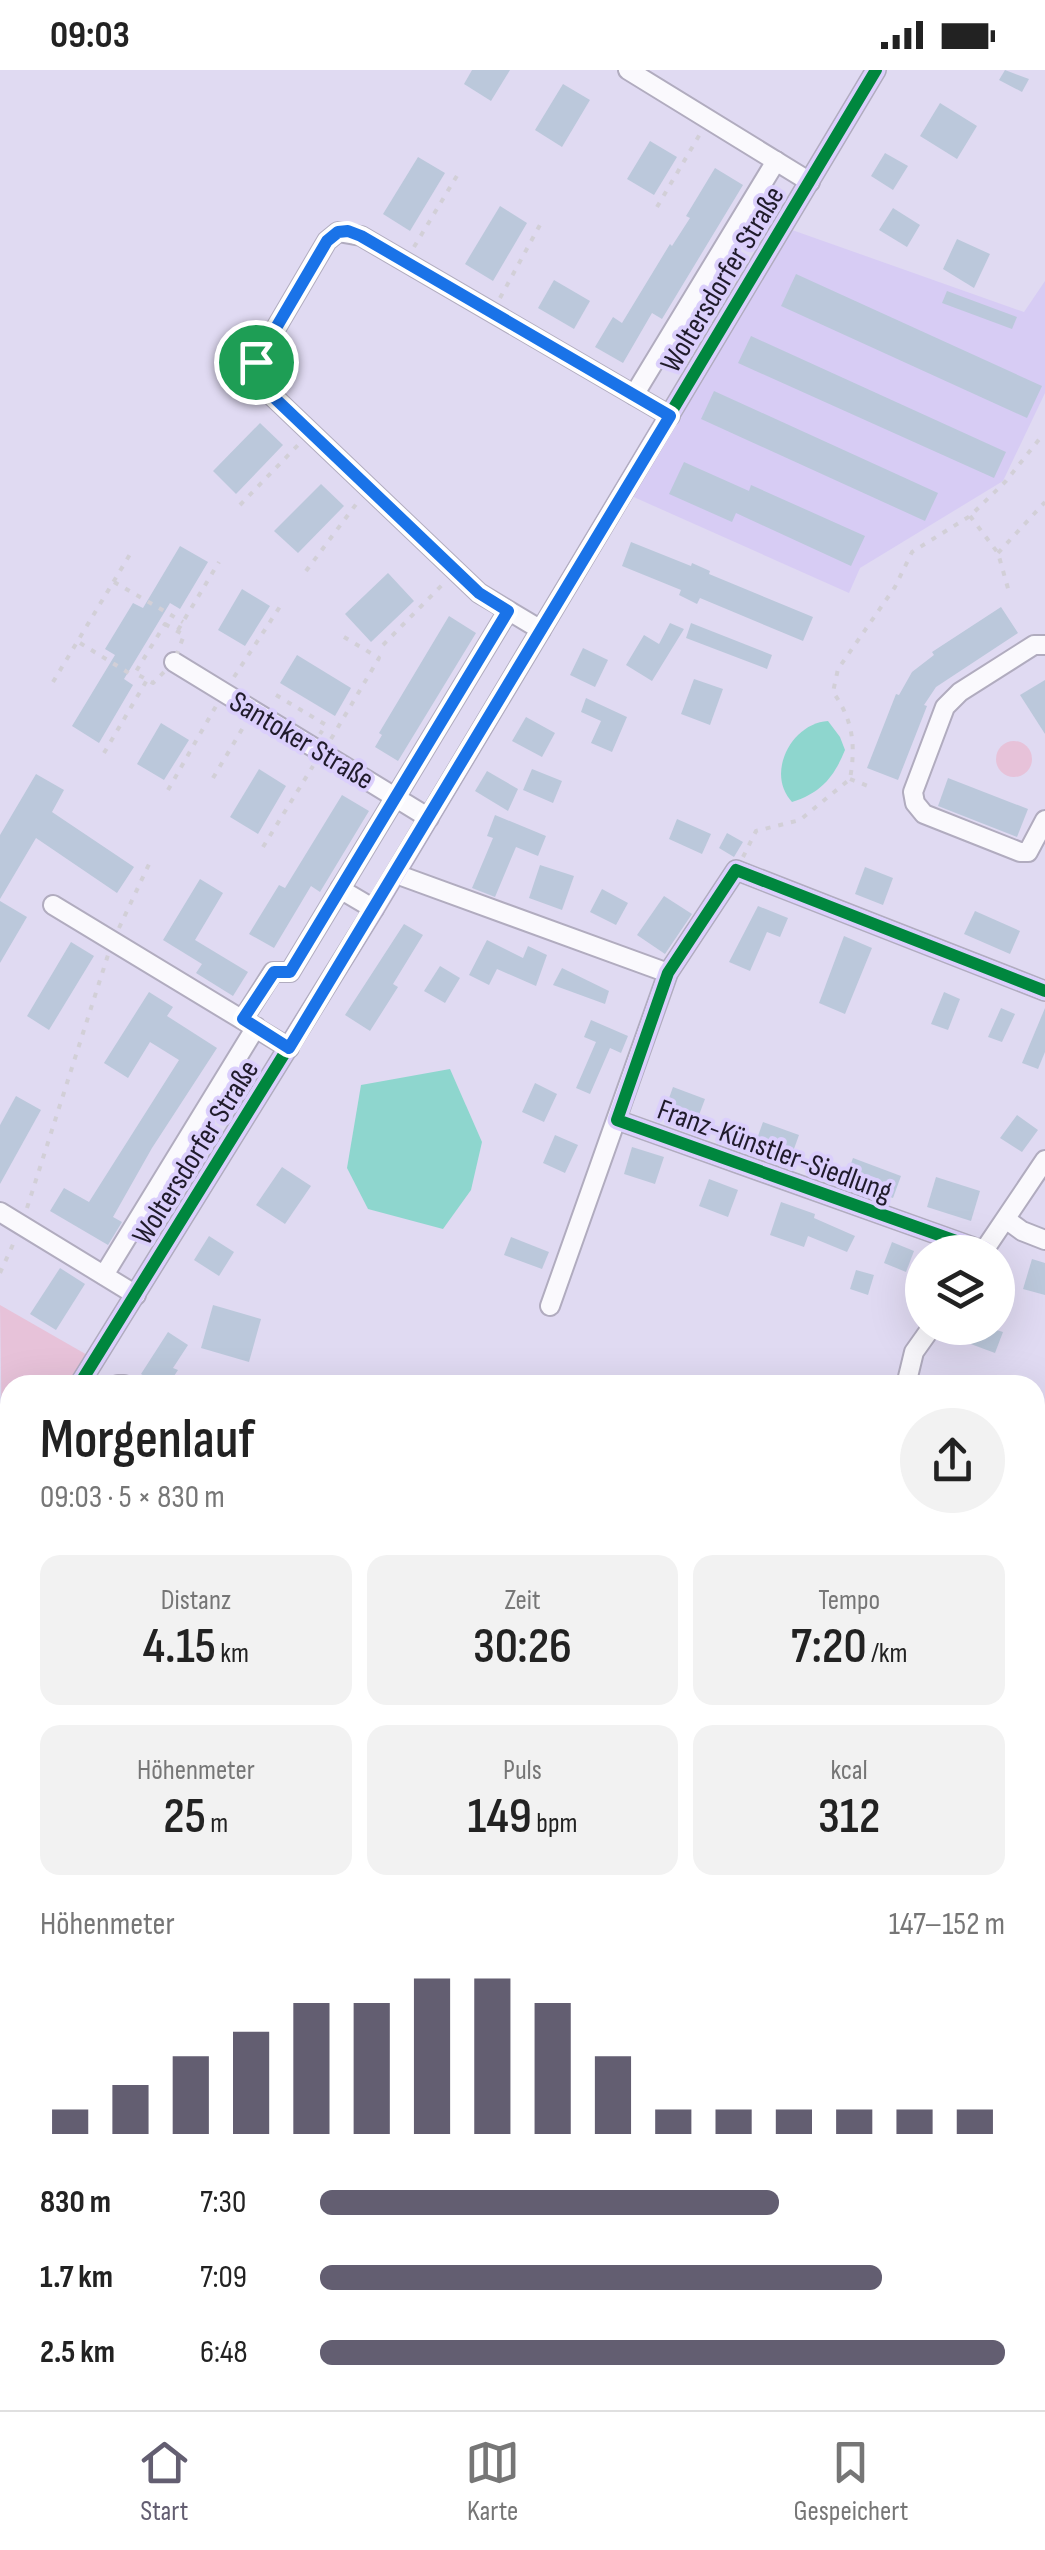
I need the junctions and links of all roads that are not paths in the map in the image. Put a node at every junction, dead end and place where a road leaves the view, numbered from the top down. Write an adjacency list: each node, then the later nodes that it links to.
1 (628, 70): 3 (street)
2 (876, 70): 4 (street, Woltersdorfer Straße)
3 (776, 161): 4 (street); 5 (street)
4 (810, 182): 6 (street, Woltersdorfer Straße)
5 (634, 396): 6 (street); 7 (street)
6 (670, 416): 8 (street, Woltersdorfer Straße)
7 (508, 611): 8 (street); 11 (street)
8 (540, 630): 12 (street, Woltersdorfer Straße)
9 (1045, 644): 13 (street)
10 (174, 662): 11 (street, Santoker Straße)
11 (395, 796): 12 (street, Santoker Straße); 15 (street)
12 (430, 818): 14 (street, Woltersdorfer Straße)
13 (1045, 820)
14 (396, 874): 17 (street, Woltersdorfer Straße); 18 (street)
15 (340, 888): 17 (street); 20 (street)
16 (52, 905): 20 (street)
17 (374, 910): 21 (street, Woltersdorfer Straße)
18 (668, 973): 19 (street, Franz-Künstler-Siedlung); 22 (street, Franz-Künstler-Siedlung)
19 (1045, 992)
20 (250, 1023): 21 (street); 29 (street)
21 (289, 1048): 30 (street, Woltersdorfer Straße)
22 (617, 1120): 26 (street, Franz-Künstler-Siedlung); 31 (street)
23 (1045, 1160): 25 (street, Franz-Künstler-Siedlung)
24 (0, 1212): 29 (street)
25 (1006, 1220): 27 (street, Franz-Künstler-Siedlung); 28 (street)
26 (936, 1235)
27 (995, 1235)
28 (1045, 1240)
29 (104, 1275): 30 (street)
30 (136, 1294): 33 (street, Woltersdorfer Straße)
31 (550, 1306)
32 (919, 1345): 34 (street)
33 (87, 1375)
34 (908, 1375)

